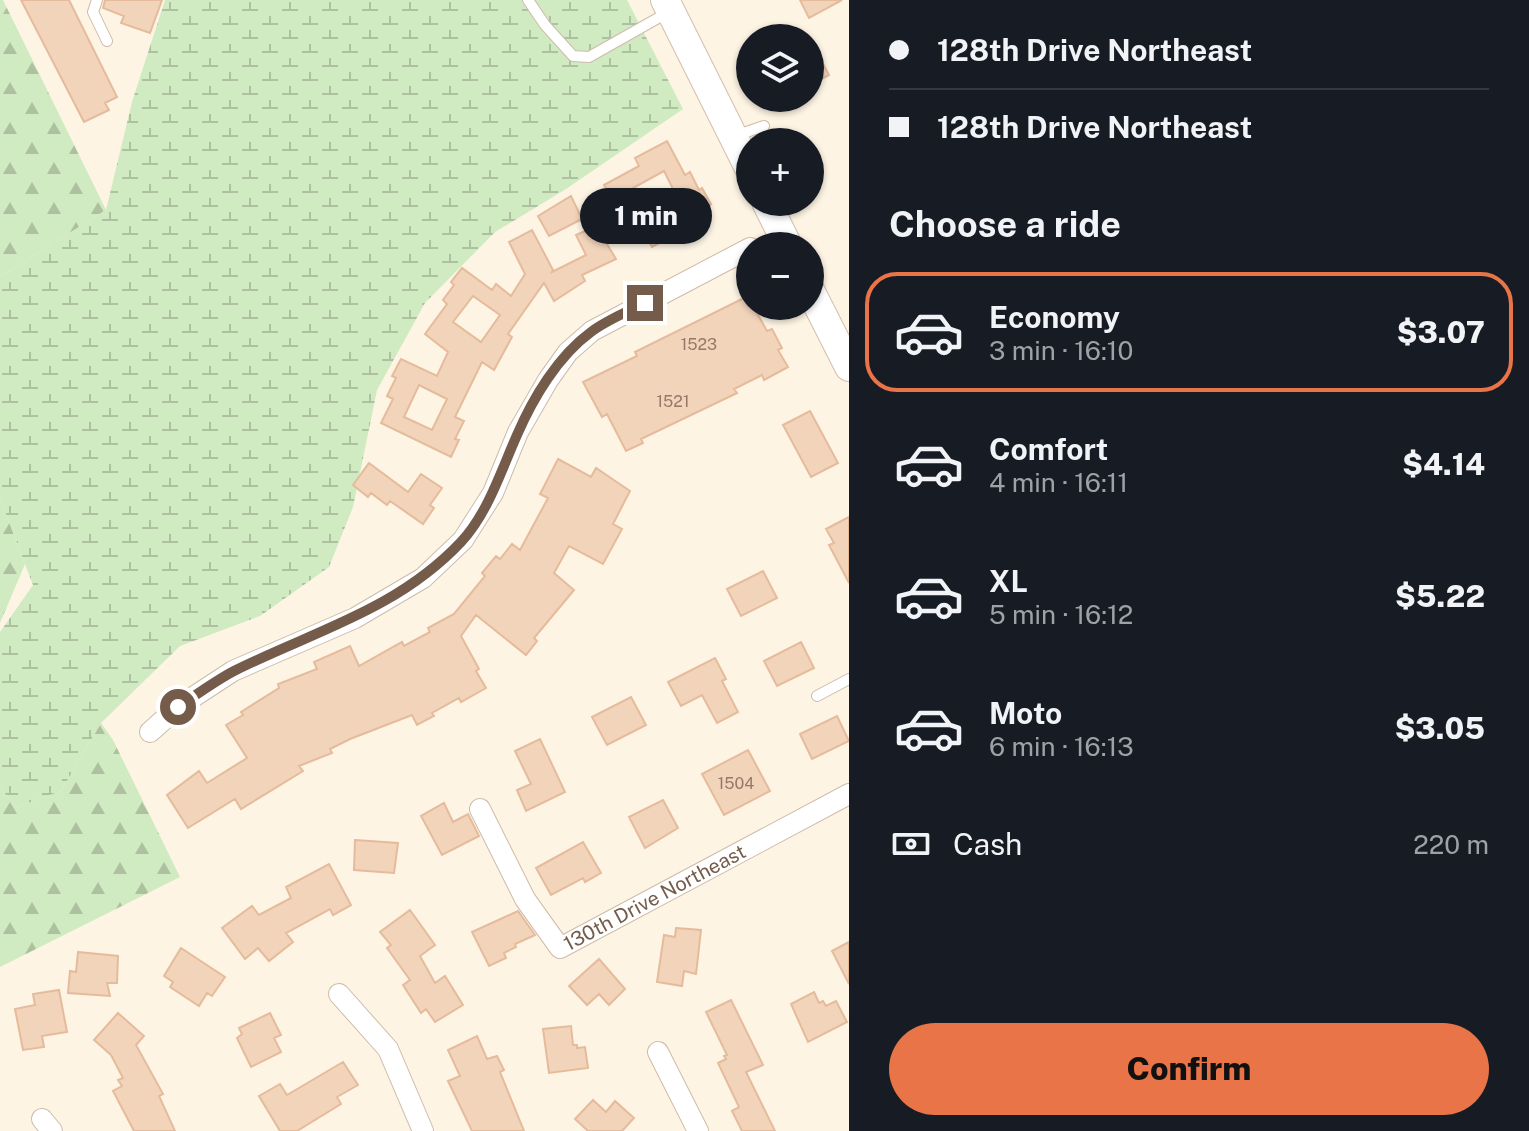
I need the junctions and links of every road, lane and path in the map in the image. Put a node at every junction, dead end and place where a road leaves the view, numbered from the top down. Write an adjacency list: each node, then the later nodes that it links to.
1 (87, 0): 5 (lane)
2 (97, 0): 5 (lane)
3 (528, 0): 4 (lane)
4 (668, 6): 8 (street)
5 (93, 12): 6 (lane)
6 (107, 41)
7 (764, 126): 8 (lane)
8 (733, 137): 9 (street)
9 (736, 143)
10 (736, 255): 15 (street)
11 (824, 318): 12 (street)
12 (849, 367)
13 (849, 679): 14 (lane)
14 (817, 696)
15 (150, 732)
16 (849, 794): 17 (street, 130th Drive Northeast)
17 (480, 809)
18 (339, 994): 20 (street)
19 (658, 1052): 21 (street)
20 (423, 1131)
21 (698, 1131)

